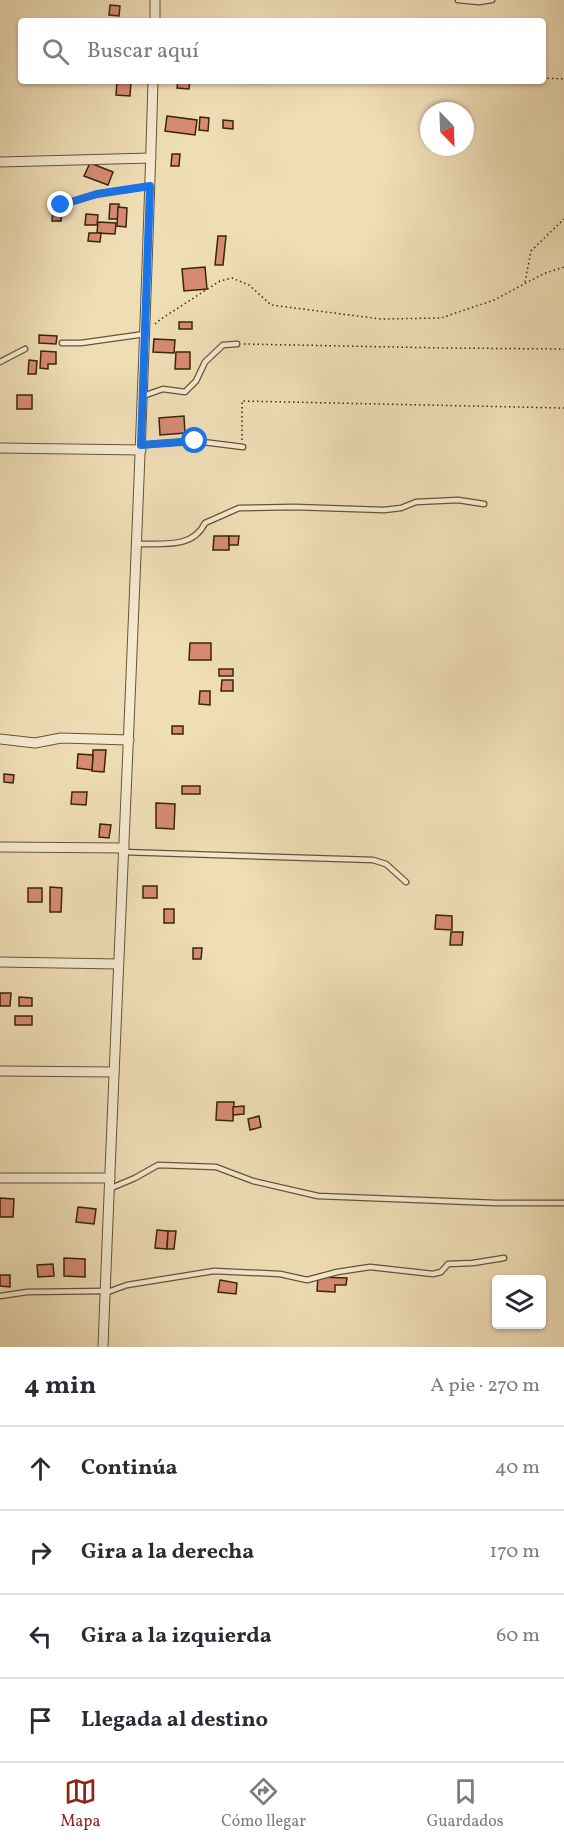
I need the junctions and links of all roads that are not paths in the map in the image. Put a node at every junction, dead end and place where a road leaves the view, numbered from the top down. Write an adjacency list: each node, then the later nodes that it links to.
1 (155, 0): 4 (street)
2 (458, 0): 3 (lane)
3 (492, 0)
4 (155, 18)
5 (153, 84): 6 (street)
6 (151, 158): 7 (street); 8 (street)
7 (0, 162)
8 (150, 186): 9 (lane); 10 (street)
9 (60, 207)
10 (145, 334): 11 (lane); 15 (street)
11 (62, 343)
12 (237, 344): 15 (lane)
13 (25, 349): 14 (lane)
14 (0, 362)
15 (142, 396): 18 (street)
16 (243, 447): 18 (lane)
17 (0, 448): 18 (street)
18 (141, 448): 20 (street)
19 (484, 504): 20 (lane)
20 (137, 544): 22 (street)
21 (0, 739): 22 (street)
22 (129, 740): 24 (street)
23 (0, 846): 24 (street)
24 (123, 850): 25 (lane); 27 (street)
25 (406, 882)
26 (0, 962): 27 (street)
27 (118, 964): 29 (street)
28 (0, 1071): 29 (street)
29 (114, 1072): 31 (street)
30 (0, 1178): 31 (street)
31 (110, 1178): 32 (street)
32 (109, 1189): 33 (lane); 35 (street)
33 (564, 1203)
34 (504, 1258): 35 (lane)
35 (105, 1292): 36 (lane); 37 (street)
36 (0, 1296)
37 (103, 1347)

